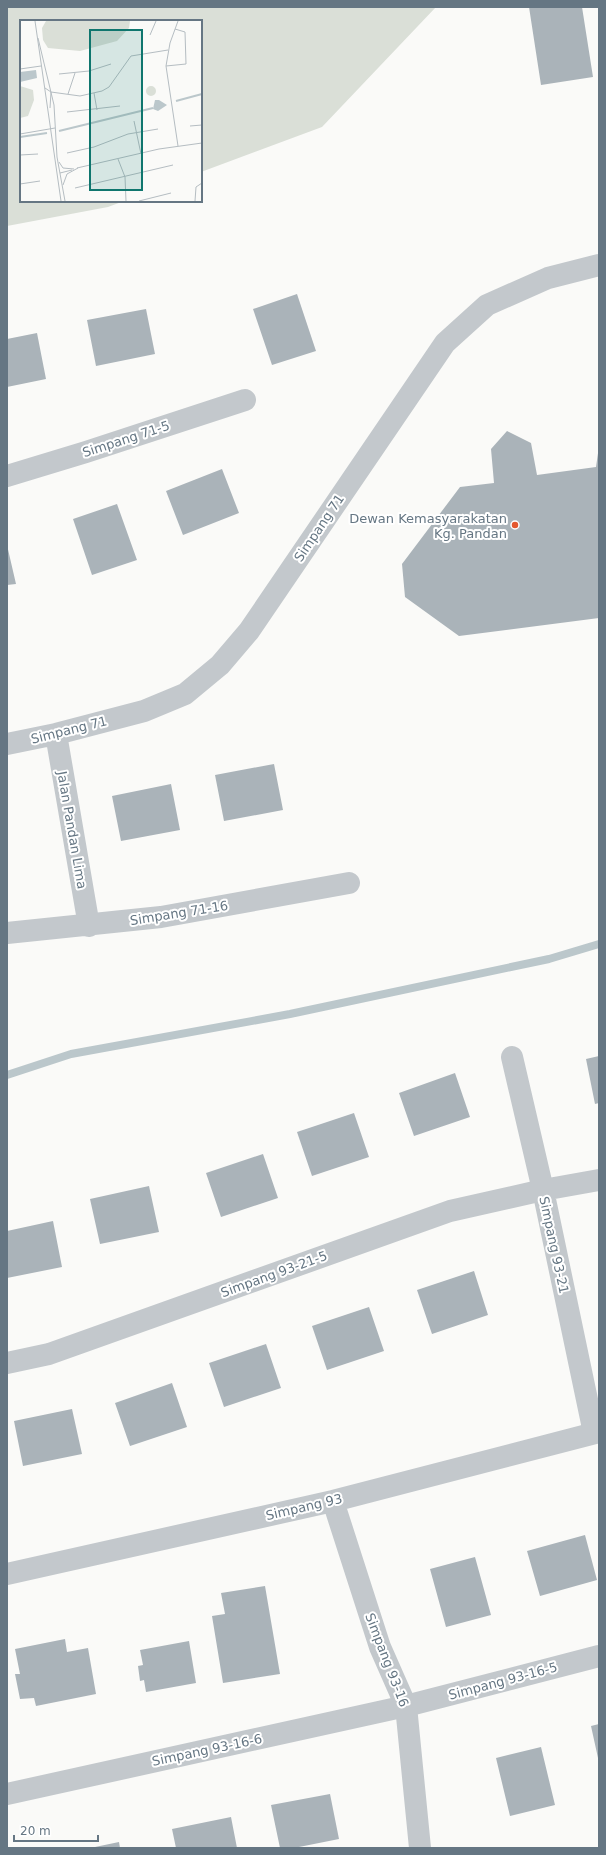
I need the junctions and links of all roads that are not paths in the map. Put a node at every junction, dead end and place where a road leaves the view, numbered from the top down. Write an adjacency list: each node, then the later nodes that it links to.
1 (599, 265): 4 (street, Simpang 71)
2 (245, 400): 3 (street, Simpang 71-5)
3 (7, 476)
4 (56, 734): 5 (street, Simpang 71); 7 (street, Jalan Pandan Lima)
5 (7, 744)
6 (349, 883): 7 (street, Simpang 71-16)
7 (89, 926): 8 (street, Simpang 71-16)
8 (7, 933)
9 (512, 1057): 11 (street, Simpang 93-21)
10 (599, 1180): 11 (street, Simpang 93-21-5)
11 (543, 1190): 12 (street, Simpang 93-21-5); 13 (street, Simpang 93-21)
12 (7, 1363)
13 (597, 1432): 14 (street, Simpang 93)
14 (333, 1501): 15 (street, Simpang 93); 17 (street, Simpang 93-16)
15 (7, 1574)
16 (599, 1656): 17 (street, Simpang 93-16-5)
17 (406, 1706): 18 (street, Simpang 93-16-6); 19 (street, Simpang 93-16)
18 (7, 1794)
19 (420, 1848)

